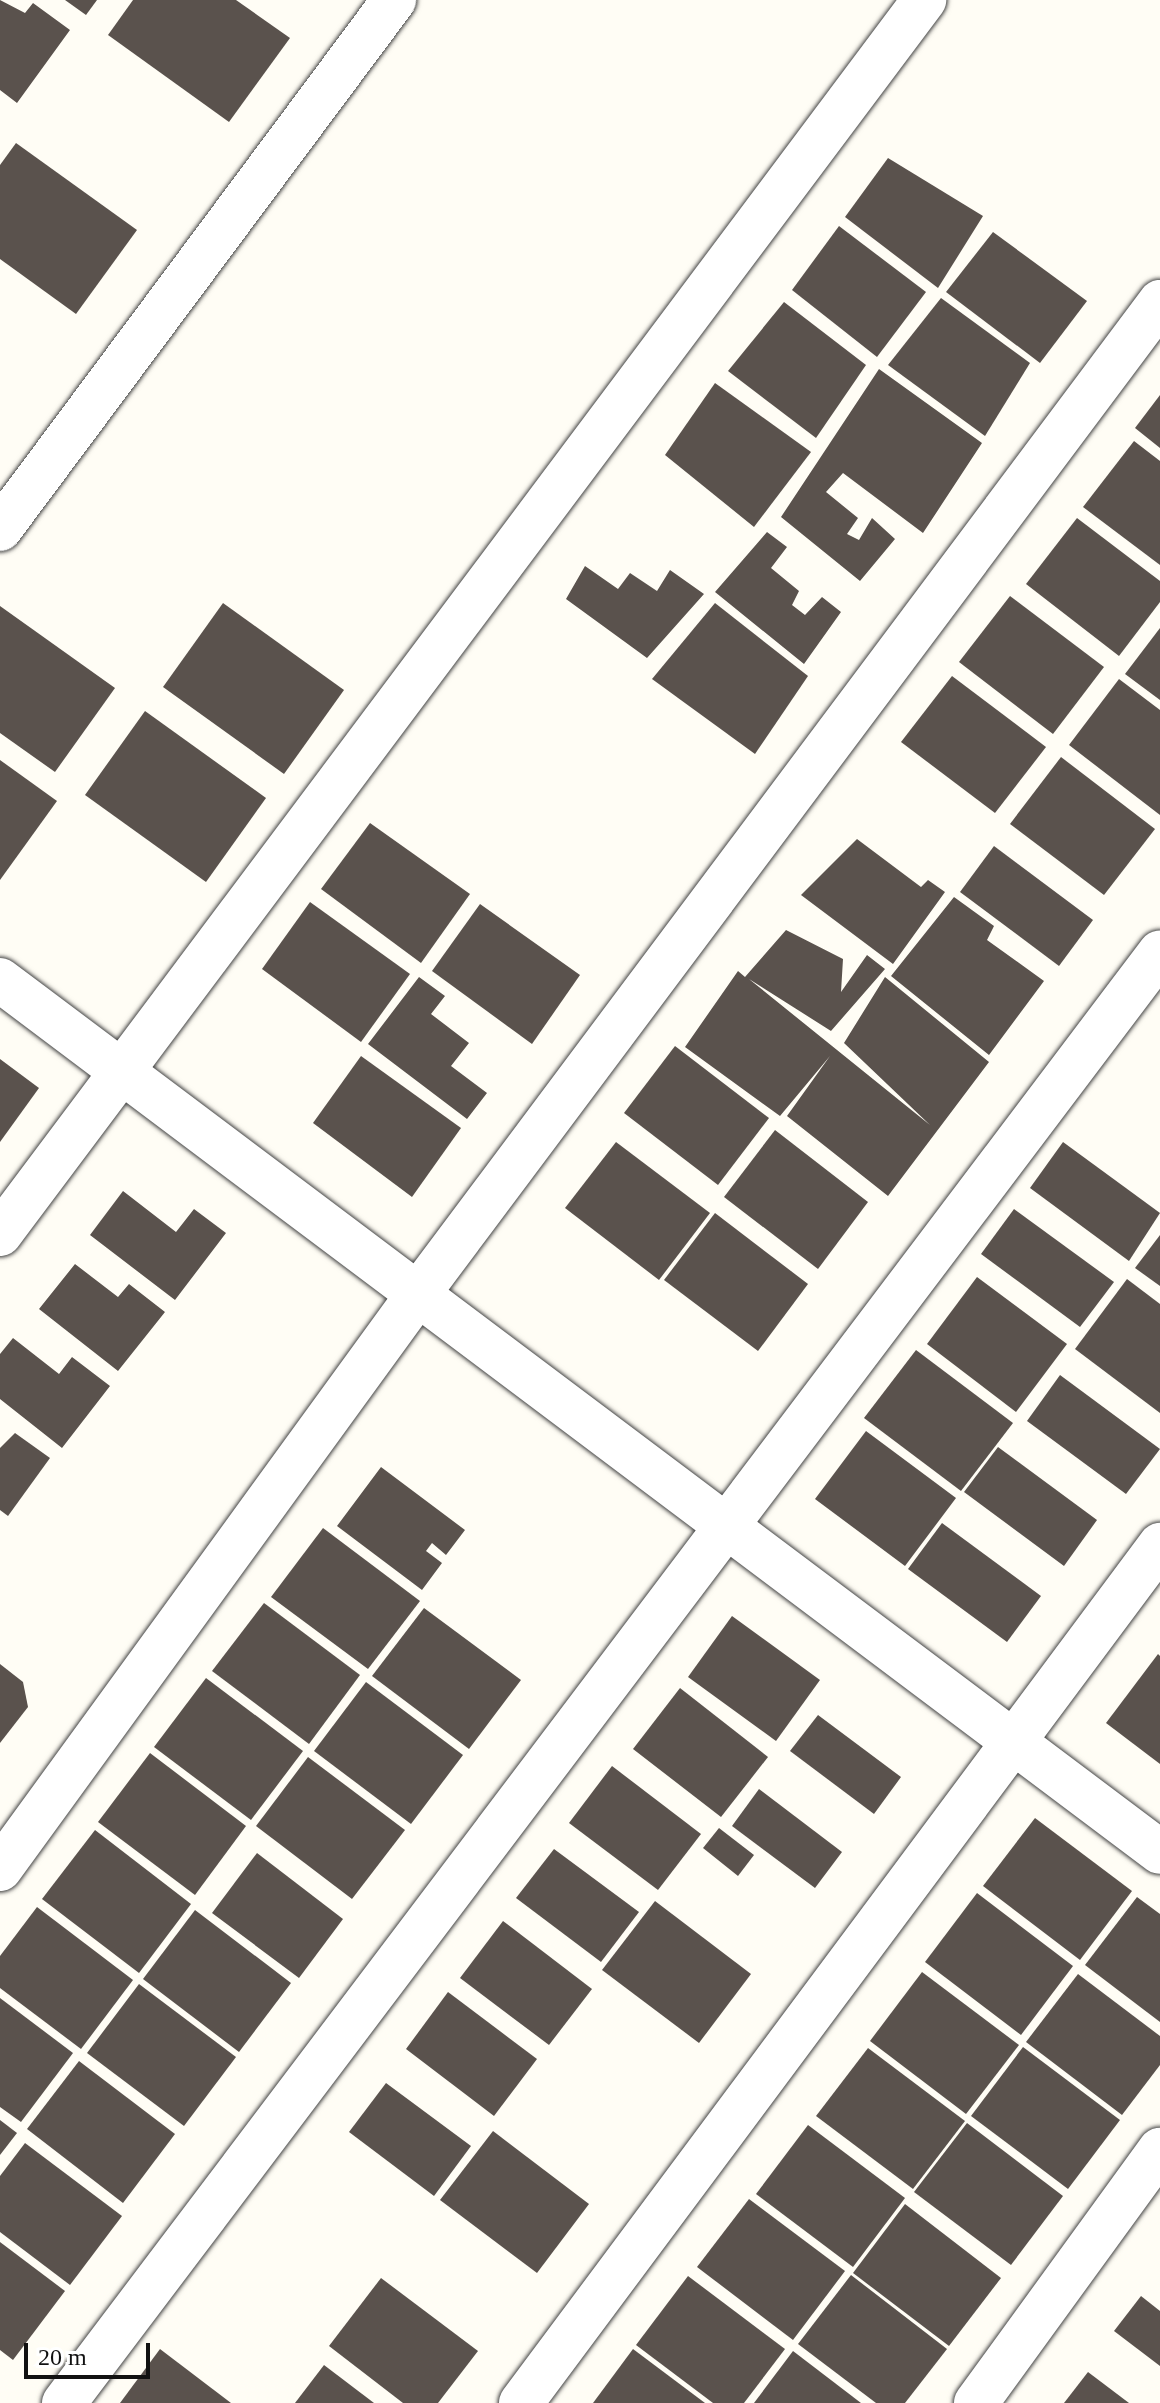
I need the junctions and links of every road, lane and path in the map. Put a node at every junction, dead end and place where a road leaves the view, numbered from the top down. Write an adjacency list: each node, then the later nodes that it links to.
1 (394, 0): 4 (street)
2 (924, 0): 7 (street)
3 (1160, 302): 9 (street)
4 (0, 529)
5 (1160, 952): 10 (street)
6 (0, 980): 7 (street)
7 (122, 1072): 8 (street); 9 (street)
8 (0, 1234)
9 (418, 1294): 10 (street); 14 (street)
10 (726, 1526): 12 (street); 16 (street)
11 (1160, 1545): 12 (street)
12 (1014, 1741): 13 (street); 17 (street)
13 (1160, 1852)
14 (0, 1869)
15 (1160, 2150): 18 (street)
16 (64, 2403)
17 (521, 2403)
18 (976, 2403)

